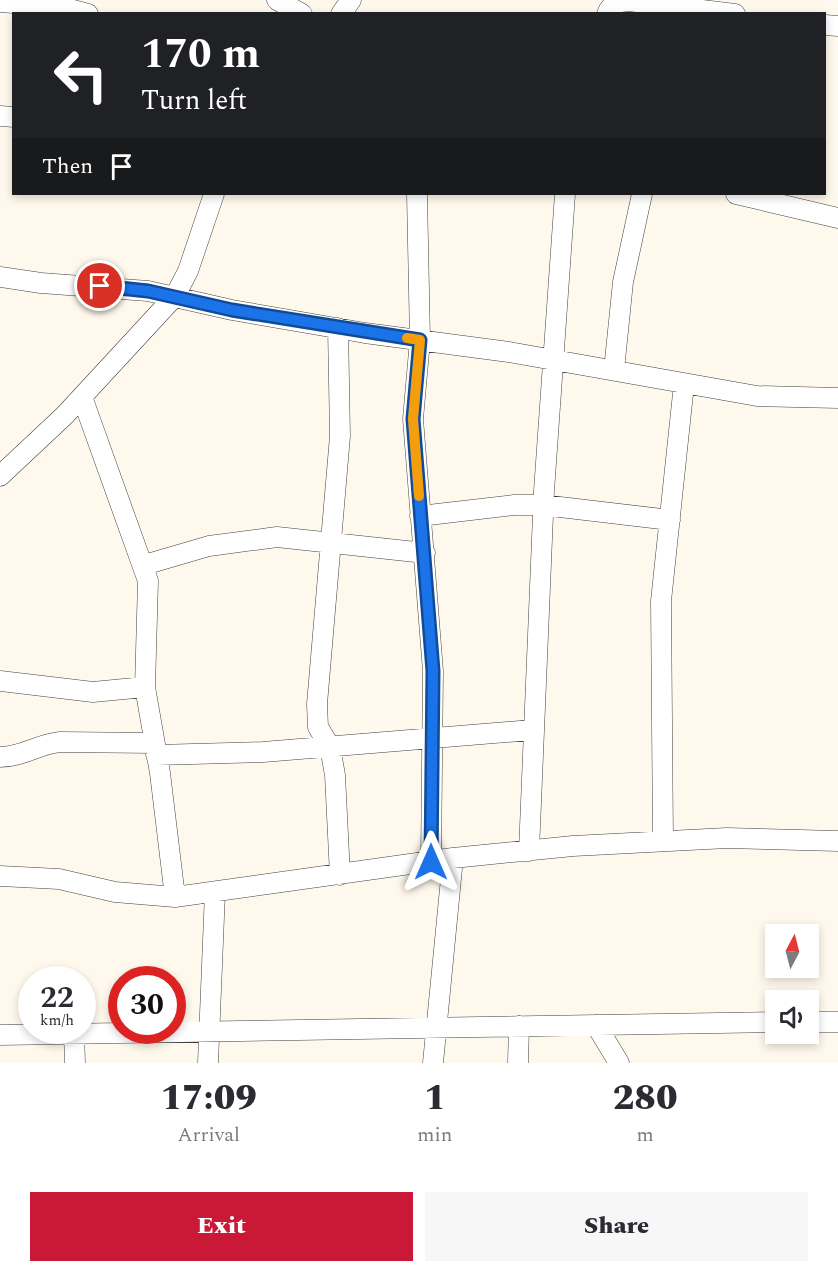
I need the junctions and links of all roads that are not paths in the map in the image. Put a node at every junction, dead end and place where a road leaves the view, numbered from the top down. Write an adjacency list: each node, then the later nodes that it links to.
1 (277, 0): 4 (street)
2 (0, 2): 3 (street)
3 (81, 12)
4 (298, 12)
5 (607, 12): 6 (street)
6 (719, 12)
7 (214, 195): 14 (street)
8 (417, 195): 16 (street)
9 (565, 195): 17 (street)
10 (642, 195): 18 (street)
11 (740, 195): 12 (street)
12 (838, 218)
13 (0, 277): 14 (street)
14 (175, 296): 15 (street); 20 (street)
15 (338, 328): 16 (street); 26 (street)
16 (420, 340): 17 (street); 24 (street)
17 (555, 360): 18 (street); 23 (street)
18 (614, 370): 19 (street)
19 (684, 384): 21 (street); 25 (street)
20 (82, 397): 22 (street); 28 (street)
21 (838, 398)
22 (1, 474)
23 (543, 505): 24 (street); 25 (street); 31 (street)
24 (420, 516): 27 (street)
25 (670, 520): 36 (street)
26 (332, 542): 27 (street); 28 (street); 33 (street)
27 (425, 553): 32 (street)
28 (144, 565): 30 (street)
29 (0, 681): 30 (street)
30 (145, 687): 34 (street)
31 (532, 730): 32 (street); 38 (street)
32 (432, 739): 33 (street); 40 (street)
33 (330, 747): 34 (street); 41 (street)
34 (155, 749): 35 (street); 44 (street)
35 (0, 757)
36 (663, 841): 37 (street); 38 (street)
37 (838, 841)
38 (529, 851): 39 (street)
39 (453, 858): 40 (street); 50 (street)
40 (431, 862): 41 (street)
41 (340, 875): 43 (street)
42 (0, 876): 44 (street)
43 (215, 892): 44 (street); 51 (street)
44 (175, 897)
45 (765, 1022): 48 (street)
46 (819, 1022): 47 (street)
47 (838, 1022)
48 (596, 1024): 49 (street); 60 (street)
49 (519, 1026): 50 (street); 59 (street)
50 (434, 1029): 51 (street); 58 (street)
51 (208, 1031): 52 (street); 57 (street)
52 (96, 1034)
53 (0, 1035): 54 (street)
54 (18, 1035)
55 (75, 1044): 56 (street)
56 (75, 1063)
57 (208, 1063)
58 (433, 1063)
59 (518, 1063)
60 (619, 1063)

